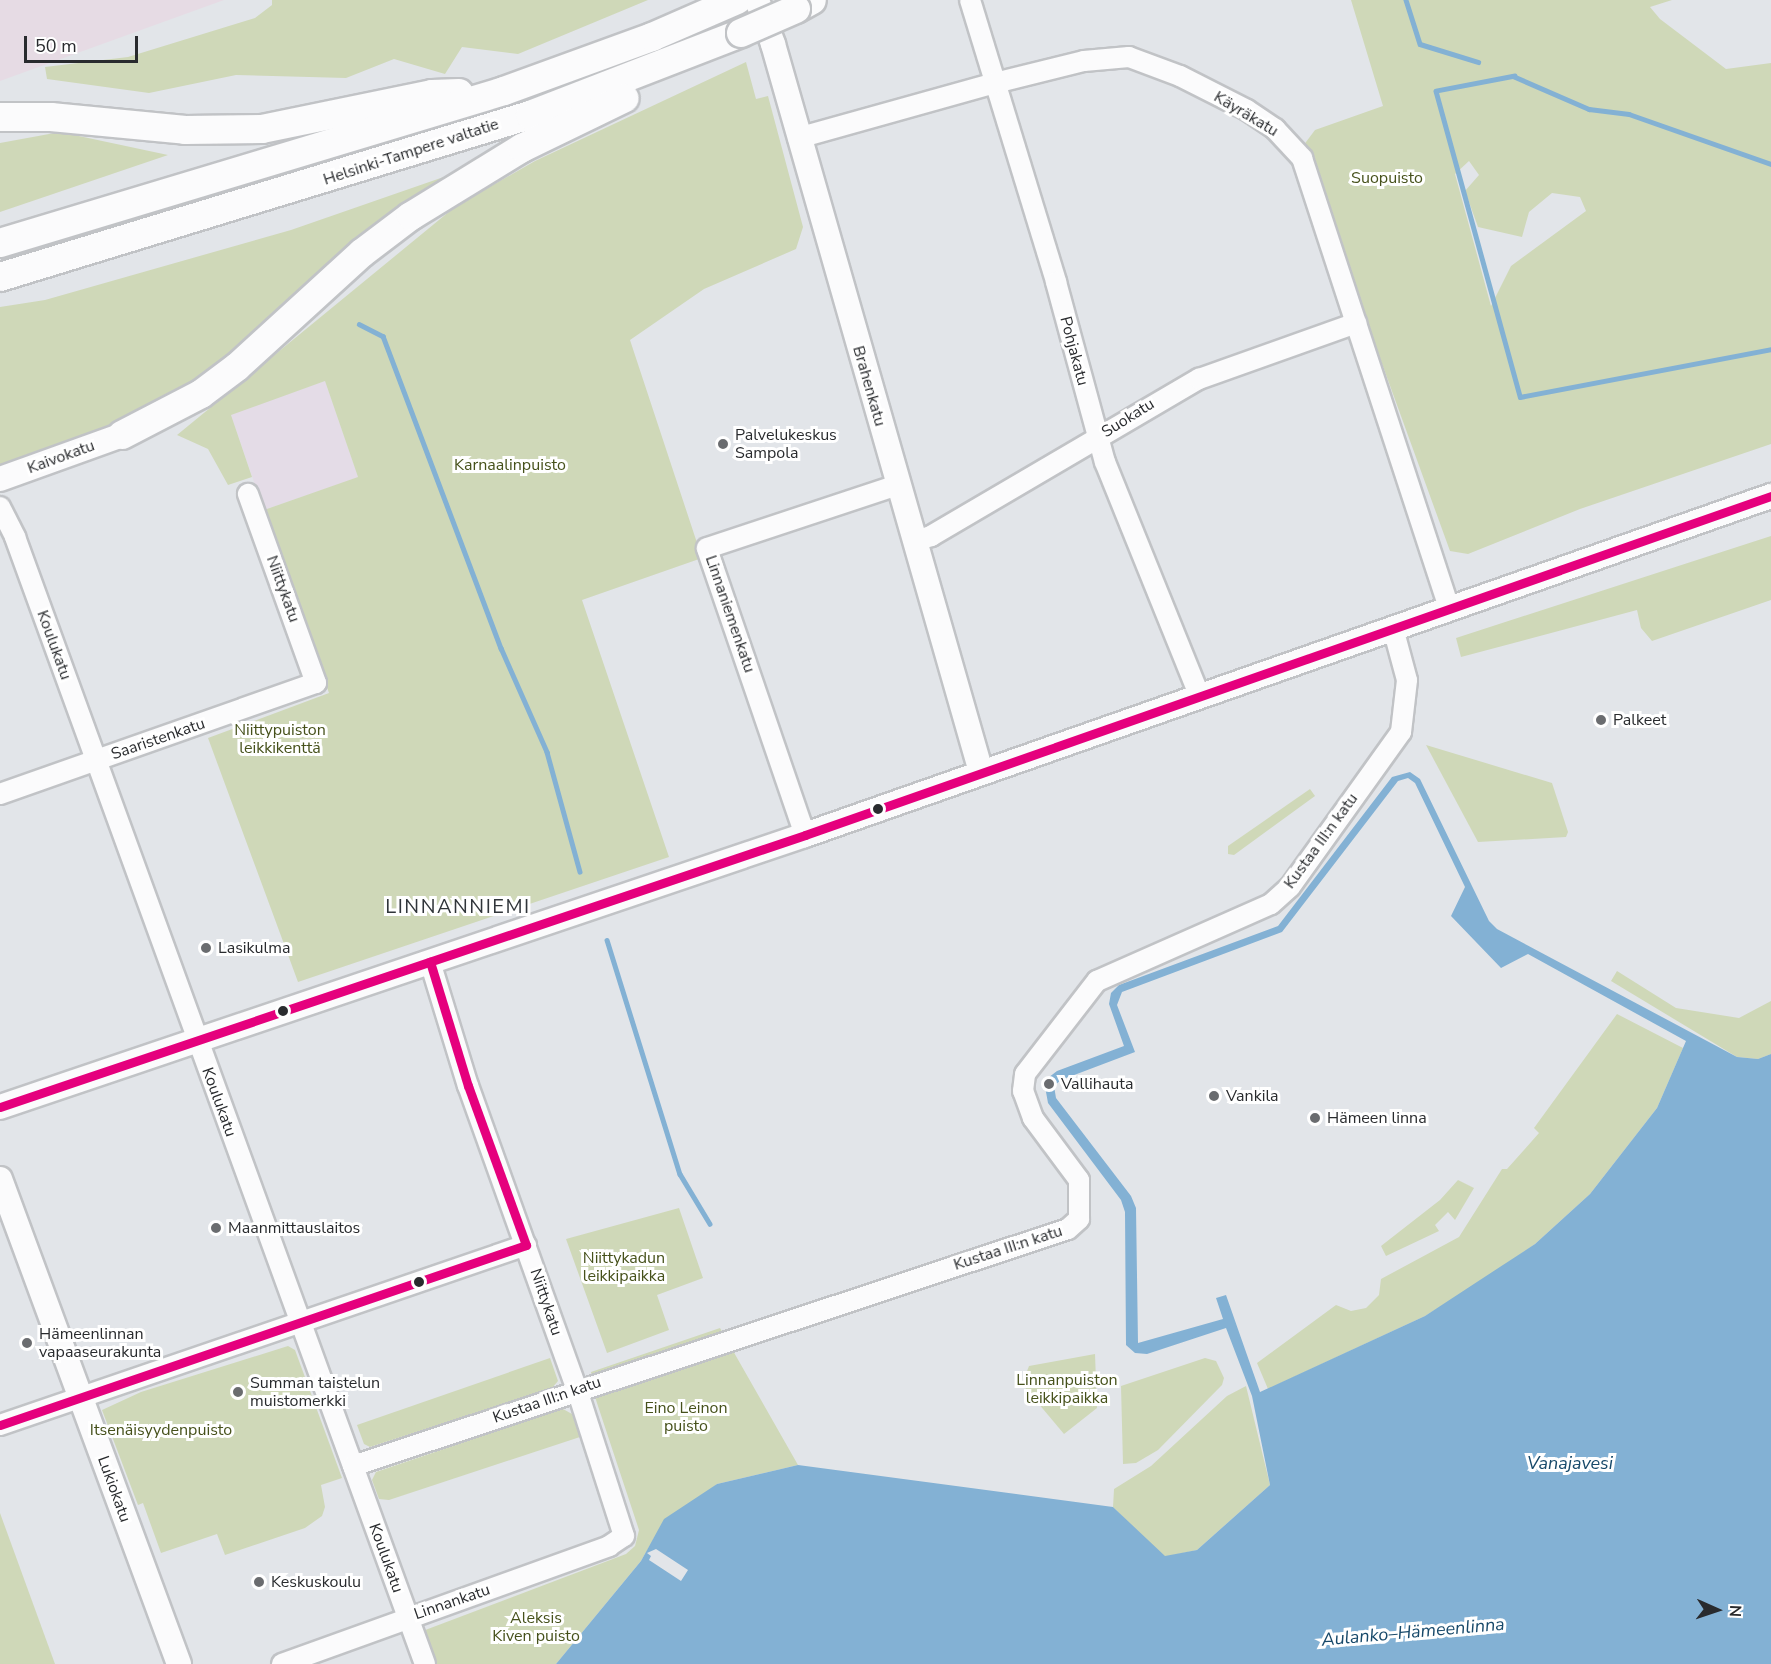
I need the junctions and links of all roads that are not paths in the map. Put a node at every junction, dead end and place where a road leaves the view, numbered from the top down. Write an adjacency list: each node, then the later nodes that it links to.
1 (970, 0): 5 (street, Pohjakatu)
2 (742, 1): 6 (highway, Helsinki-Tampere valtatie); 8 (main road, Brahenkatu)
3 (804, 4): 4 (highway, Helsinki-Tampere valtatie, bridge)
4 (711, 48): 10 (highway, Helsinki-Tampere valtatie); 12 (highway)
5 (995, 83): 8 (street, Käyräkatu); 11 (street, Käyräkatu); 13 (street, Pohjakatu)
6 (504, 91): 7 (highway); 9 (highway, Helsinki-Tampere valtatie)
7 (0, 117)
8 (798, 138): 15 (main road, Brahenkatu)
9 (0, 243)
10 (0, 277)
11 (1356, 323): 13 (street, Suokatu); 20 (street, Käyräkatu)
12 (122, 435): 14 (main road, Kaivokatu)
13 (1098, 438): 19 (street, Suokatu); 23 (street, Pohjakatu)
14 (0, 479)
15 (898, 486): 19 (main road, Brahenkatu); 27 (street, Linnaniemenkatu)
16 (248, 494): 22 (street, Niittykatu)
17 (1771, 496): 20 (main road)
18 (0, 507): 24 (street, Koulukatu)
19 (914, 541): 25 (main road, Brahenkatu)
20 (1449, 607): 21 (main road)
21 (1393, 628): 23 (main road); 34 (street, Kustaa III:n katu)
22 (316, 683): 24 (street, Saaristenkatu)
23 (1199, 695): 25 (main road)
24 (96, 760): 26 (street, Saaristenkatu); 29 (street, Koulukatu)
25 (981, 772): 27 (main road)
26 (0, 794)
27 (805, 835): 28 (main road)
28 (430, 962): 29 (main road); 32 (street, Niittykatu)
29 (197, 1041): 30 (main road); 33 (street, Koulukatu)
30 (0, 1107)
31 (0, 1179): 35 (main road, Lukiokatu)
32 (526, 1245): 33 (street); 34 (street, Niittykatu)
33 (302, 1323): 35 (street); 37 (street, Koulukatu)
34 (577, 1390): 37 (street, Kustaa III:n katu); 38 (street, Niittykatu)
35 (81, 1397): 36 (street); 40 (main road, Lukiokatu)
36 (0, 1425)
37 (353, 1466): 39 (street, Koulukatu)
38 (621, 1540): 39 (street, Linnankatu)
39 (408, 1617): 41 (street, Linnankatu); 42 (street, Koulukatu)
40 (179, 1664)
41 (282, 1664)
42 (425, 1664)

